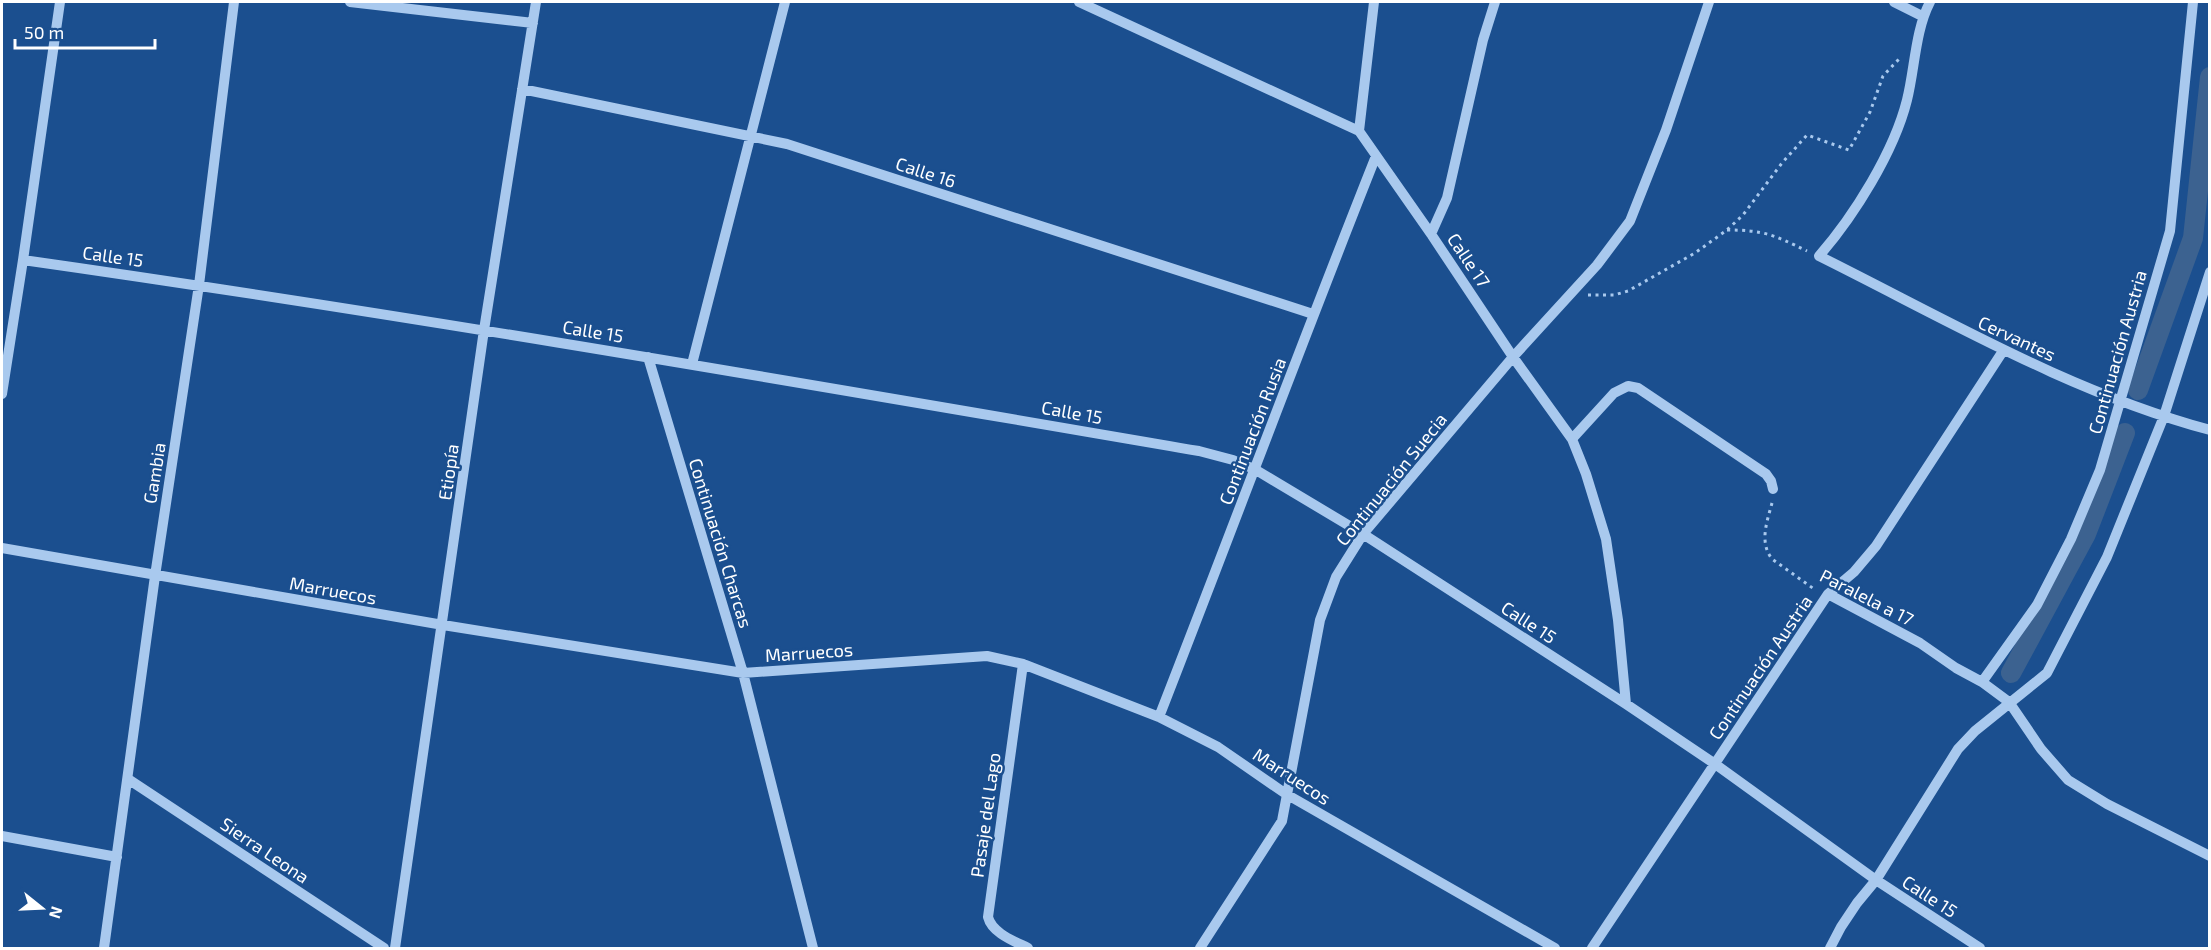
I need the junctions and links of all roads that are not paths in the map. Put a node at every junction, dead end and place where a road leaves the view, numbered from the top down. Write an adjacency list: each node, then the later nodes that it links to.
1 (60, 2): 20 (street)
2 (234, 2): 22 (street, Gambia)
3 (350, 2): 14 (street)
4 (536, 2): 14 (street, Etiopía)
5 (784, 2): 17 (street)
6 (1078, 2): 16 (street)
7 (1374, 2): 16 (street)
8 (1495, 2): 19 (street)
9 (1709, 2): 27 (street, Continuación Suecia)
10 (1894, 2): 13 (street)
11 (1930, 2): 13 (street)
12 (2193, 2): 30 (street, Continuación Austria)
13 (1922, 16): 25 (street, Cervantes)
14 (533, 23): 15 (street, Etiopía)
15 (522, 89): 17 (street, Calle 16); 24 (street, Etiopía)
16 (1359, 131): 18 (street, Calle 17)
17 (750, 135): 23 (street, Calle 16); 28 (street)
18 (1376, 156): 19 (street, Calle 17); 23 (street, Continuación Rusia)
19 (1431, 234): 27 (street, Calle 17)
20 (23, 260): 22 (street, Calle 15); 29 (street)
21 (2210, 272): 31 (street)
22 (199, 285): 24 (street, Calle 15); 38 (street, Gambia)
23 (1313, 314): 34 (street, Continuación Rusia)
24 (484, 330): 26 (street, Calle 15); 40 (street, Etiopía)
25 (2003, 351): 30 (street, Cervantes); 39 (street, Continuación Austria)
26 (648, 357): 28 (street, Calle 15); 42 (street, Continuación Charcas)
27 (1513, 357): 33 (street, Calle 17); 36 (street, Continuación Suecia)
28 (692, 364): 34 (street, Calle 15)
29 (2, 394)
30 (2120, 402): 31 (street, Cervantes); 43 (street, Continuación Austria)
31 (2164, 416): 32 (street, Cervantes); 44 (street)
32 (2210, 430)
33 (1572, 439): 35 (street); 45 (street, Calle 17)
34 (1256, 470): 36 (street, Calle 15); 46 (street, Continuación Rusia)
35 (1773, 489)
36 (1363, 534): 45 (street, Calle 15); 49 (street, Continuación Suecia)
37 (2, 548): 38 (street, Marruecos)
38 (155, 576): 40 (street, Marruecos); 48 (street, Gambia)
39 (1828, 594): 43 (street, Paralela a 17); 47 (street, Continuación Austria)
40 (443, 625): 42 (street, Marruecos); 56 (street, Etiopía)
41 (1023, 664): 42 (street, Marruecos); 46 (street, Marruecos); 58 (street, Pasaje del Lago)
42 (743, 673): 57 (street, Continuación Charcas)
43 (1982, 682): 44 (street, Paralela a 17)
44 (2009, 702): 51 (street, Paralela a 17); 53 (street)
45 (1626, 704): 47 (street, Calle 15)
46 (1159, 717): 49 (street, Marruecos)
47 (1715, 764): 53 (street, Calle 15); 61 (street, Continuación Austria)
48 (128, 779): 52 (street, Gambia); 55 (street, Sierra Leona)
49 (1286, 794): 59 (street, Continuación Suecia); 60 (street, Marruecos)
50 (2, 836): 52 (street)
51 (2210, 856)
52 (117, 857): 54 (street, Gambia)
53 (1876, 880): 62 (street); 63 (street, Calle 15)
54 (104, 948)
55 (384, 948)
56 (395, 948)
57 (813, 948)
58 (1028, 948)
59 (1201, 948)
60 (1555, 948)
61 (1592, 948)
62 (1830, 948)
63 (1980, 948)

